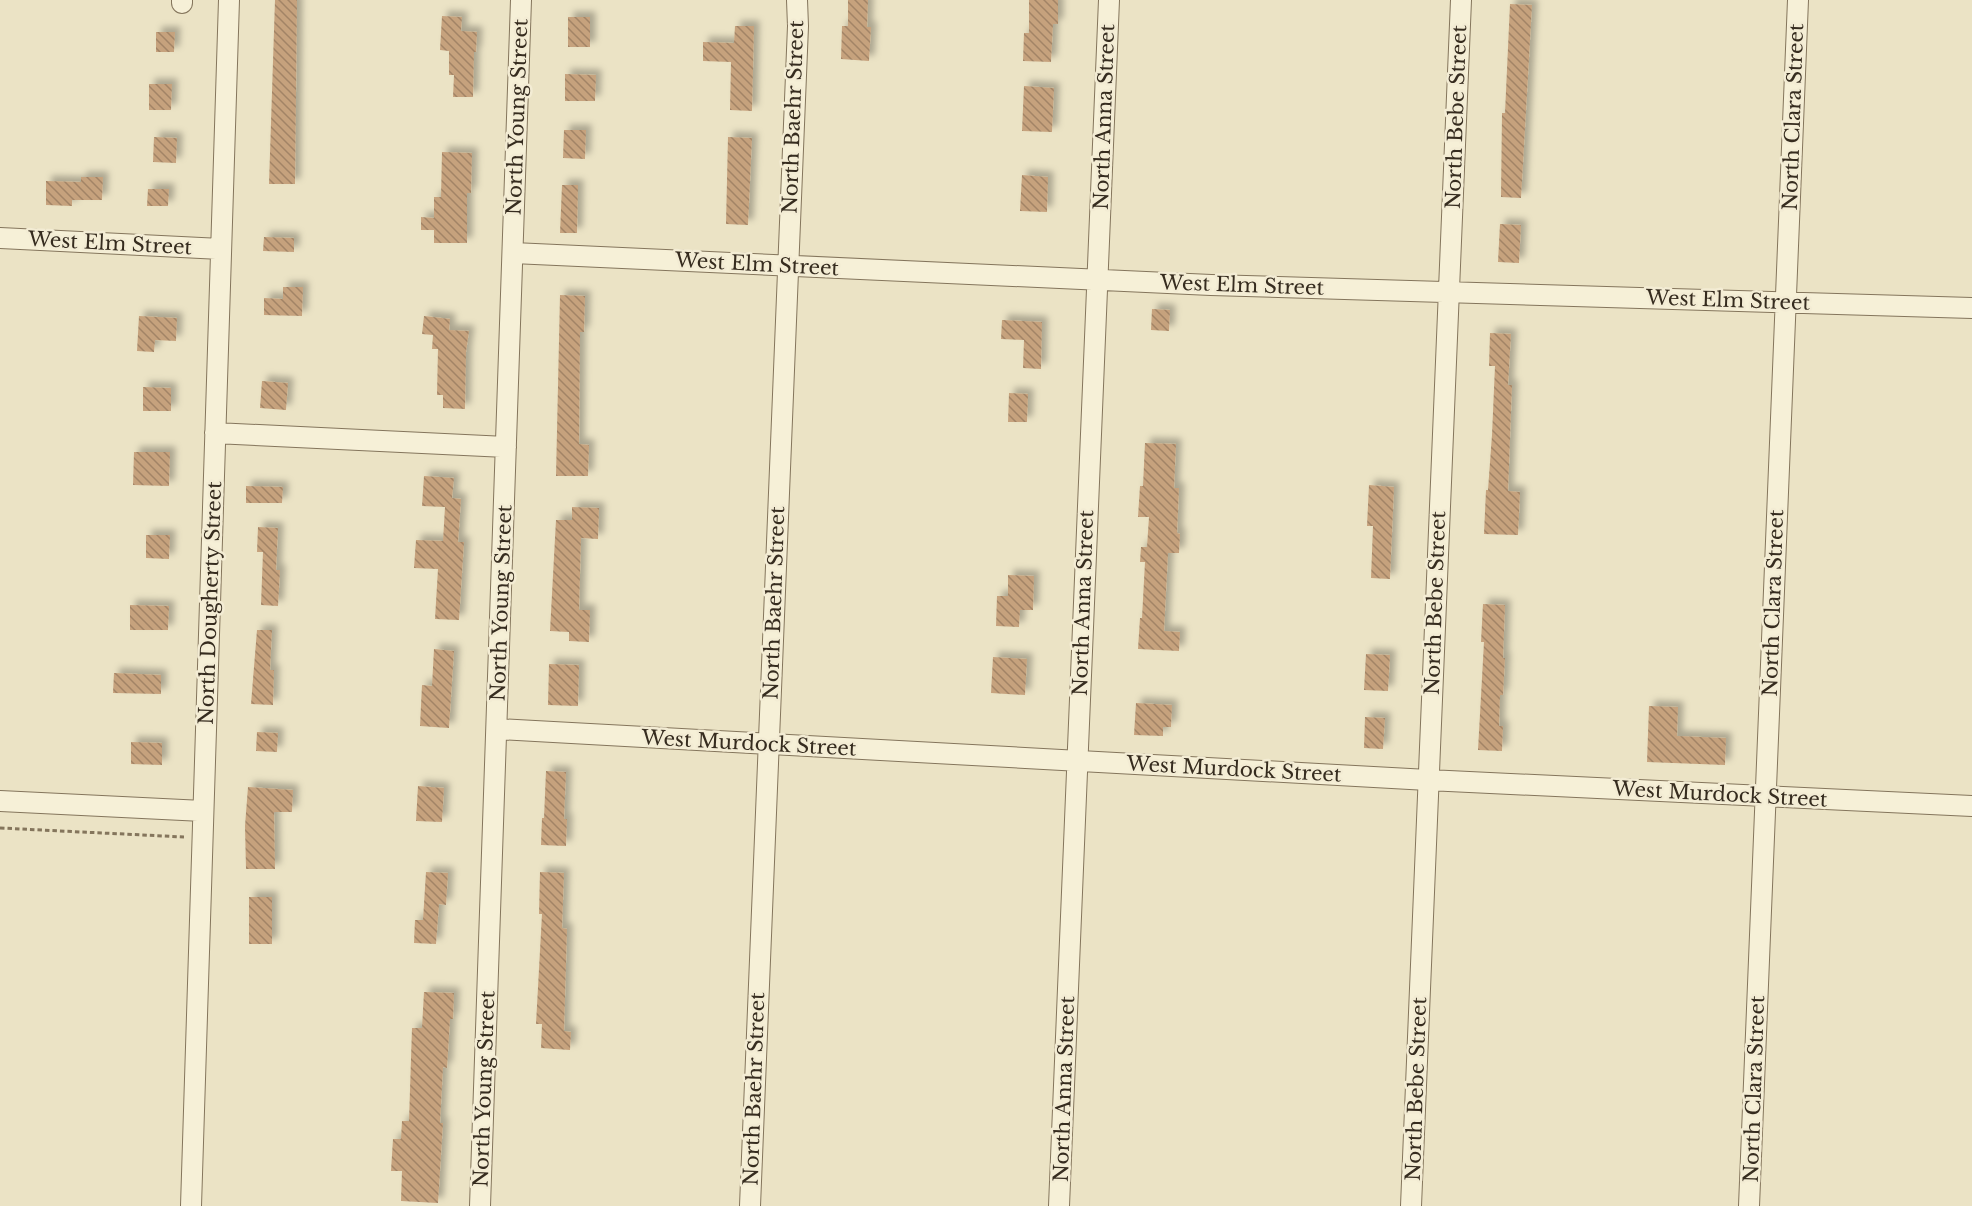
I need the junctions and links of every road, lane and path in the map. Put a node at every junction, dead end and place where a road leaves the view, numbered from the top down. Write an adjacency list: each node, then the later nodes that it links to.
1 (229, 0): 8 (street, North Dougherty Street)
2 (521, 0): 9 (street, North Young Street)
3 (797, 0): 10 (street, North Baehr Street)
4 (1109, 0): 11 (street, North Anna Street)
5 (1461, 0): 12 (street, North Bebe Street)
6 (1798, 0): 13 (street, North Clara Street)
7 (0, 238): 8 (street, West Elm Street)
8 (221, 249): 15 (street, North Dougherty Street)
9 (513, 254): 10 (street, West Elm Street); 16 (street, North Young Street)
10 (788, 266): 11 (street, West Elm Street); 18 (street, North Baehr Street)
11 (1096, 280): 12 (street, West Elm Street); 19 (street, North Anna Street)
12 (1448, 291): 13 (street, West Elm Street); 20 (street, North Bebe Street)
13 (1785, 301): 14 (street, West Elm Street); 21 (street, North Clara Street)
14 (1972, 308)
15 (215, 433): 16 (street); 24 (street, North Dougherty Street)
16 (506, 447): 17 (street, North Young Street)
17 (497, 729): 18 (street, West Murdock Street); 26 (street, North Young Street)
18 (768, 744): 19 (street, West Murdock Street); 27 (street, North Baehr Street)
19 (1077, 761): 20 (street, West Murdock Street); 28 (street, North Anna Street)
20 (1428, 780): 21 (street, West Murdock Street); 29 (street, North Bebe Street)
21 (1766, 796): 23 (street, West Murdock Street); 30 (street, North Clara Street)
22 (0, 801): 24 (street)
23 (1972, 806)
24 (203, 811): 25 (street, North Dougherty Street)
25 (191, 1206)
26 (480, 1206)
27 (750, 1206)
28 (1059, 1206)
29 (1411, 1206)
30 (1749, 1206)

